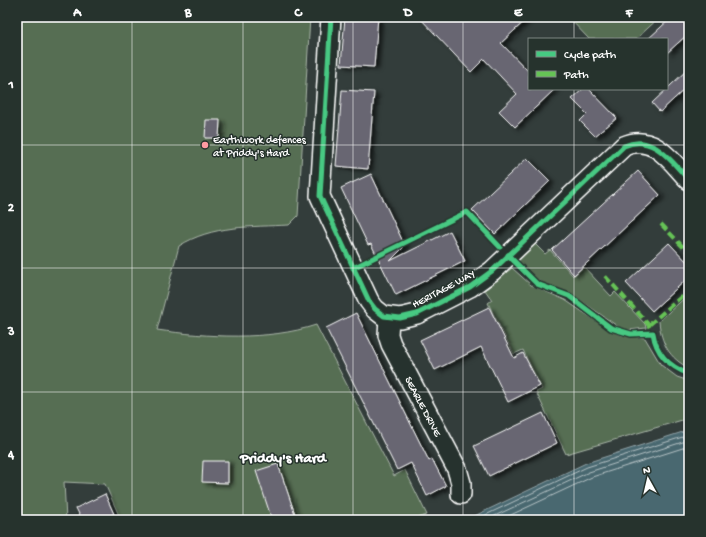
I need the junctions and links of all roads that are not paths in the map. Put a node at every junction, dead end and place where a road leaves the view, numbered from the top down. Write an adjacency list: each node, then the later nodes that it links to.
1 (331, 17): 3 (street)
2 (689, 180): 3 (street, HERITAGE WAY)
3 (388, 318): 4 (street, SEARLE DRIVE)
4 (461, 494)

